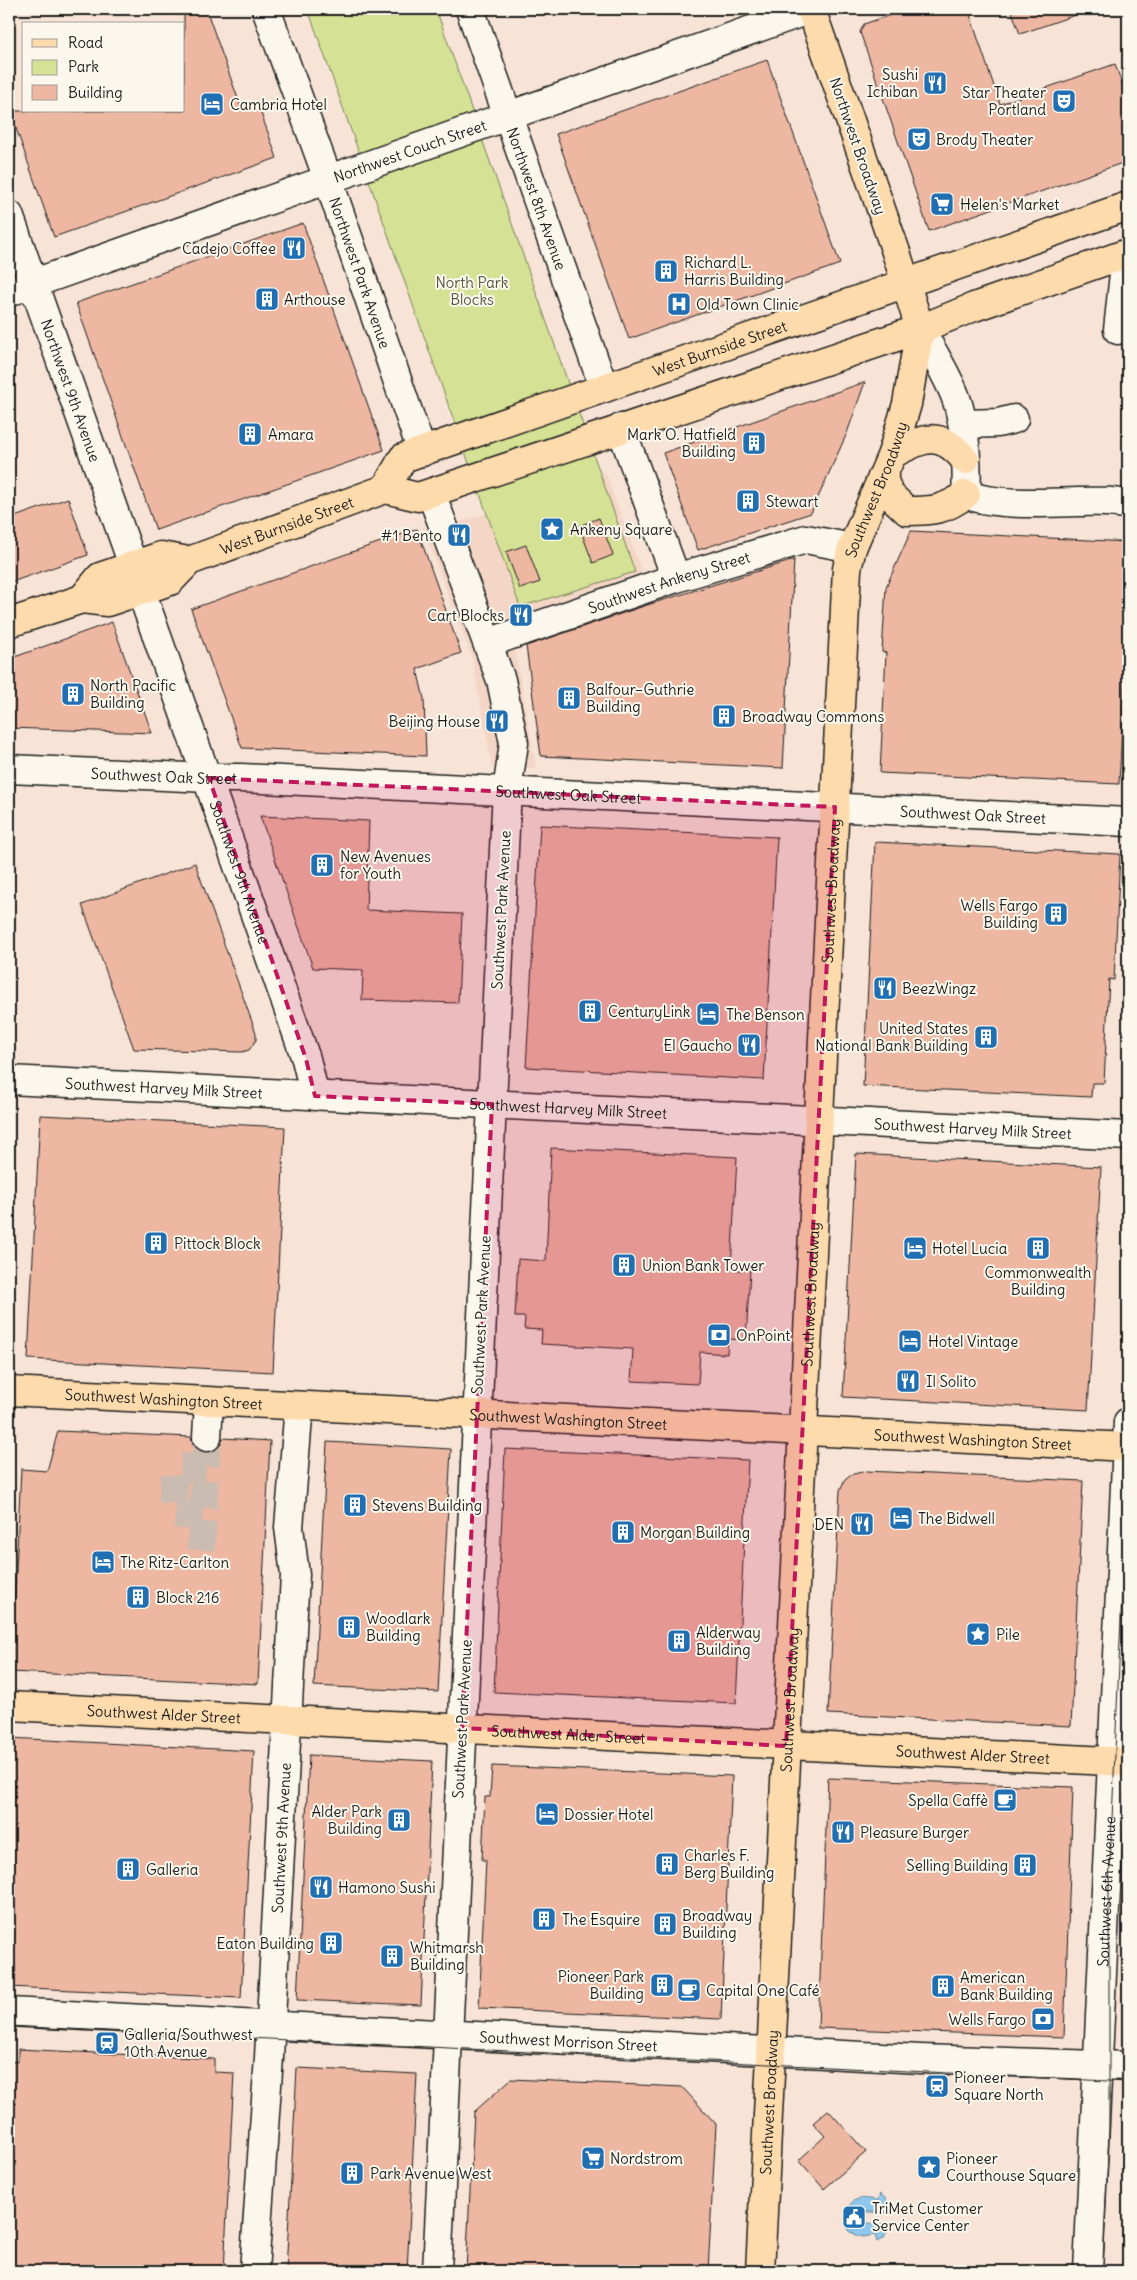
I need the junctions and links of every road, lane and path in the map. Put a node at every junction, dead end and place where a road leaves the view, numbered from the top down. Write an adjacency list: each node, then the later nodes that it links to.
1 (266, 9): 5 (street, Northwest Park Avenue)
2 (470, 9): 4 (street, Northwest 8th Avenue)
3 (811, 9): 4 (street, Northwest Couch Street); 9 (main road, Northwest Broadway)
4 (508, 116): 5 (street, Northwest Couch Street); 13 (street, Northwest 8th Avenue)
5 (328, 180): 10 (street, Northwest Couch Street); 17 (street, Northwest Park Avenue)
6 (1128, 206): 9 (main road, West Burnside Street)
7 (9, 215): 10 (street, Northwest 9th Avenue)
8 (1127, 253): 11 (main road); 12 (street)
9 (905, 284): 11 (main road, Southwest Broadway); 13 (main road, West Burnside Street)
10 (21, 288): 26 (street, Northwest 9th Avenue)
11 (920, 329): 15 (street, Southwest Broadway); 16 (main road); 19 (main road, Southwest Broadway)
12 (1118, 330)
13 (604, 388): 17 (main road, West Burnside Street)
14 (1014, 419): 15 (street)
15 (963, 424): 18 (street, Southwest Broadway)
16 (621, 428): 21 (main road); 27 (street)
17 (422, 452): 20 (main road, West Burnside Street)
18 (965, 460): 19 (main road); 22 (street, Southwest Broadway)
19 (888, 466): 22 (main road); 24 (main road, Southwest Broadway)
20 (384, 490): 21 (main road); 25 (main road, West Burnside Street)
21 (431, 493): 31 (street, Southwest Park Avenue)
22 (966, 494): 23 (street)
23 (1128, 505)
24 (852, 548): 27 (street, Southwest Ankeny Street); 35 (main road, Southwest Broadway)
25 (189, 561): 26 (main road); 28 (main road, West Burnside Street)
26 (133, 565): 29 (main road)
27 (676, 578): 31 (street, Southwest Ankeny Street)
28 (141, 591): 29 (main road, West Burnside Street); 33 (street, Southwest 9th Avenue)
29 (82, 599): 30 (main road, West Burnside Street)
30 (9, 623)
31 (488, 643): 34 (street, Southwest Park Avenue)
32 (9, 769): 33 (street, Southwest Oak Street)
33 (209, 778): 34 (street, Southwest Oak Street); 38 (street, Southwest 9th Avenue)
34 (507, 790): 35 (street, Southwest Oak Street); 39 (street, Southwest Park Avenue)
35 (835, 808): 36 (street, Southwest Oak Street); 40 (main road, Southwest Broadway)
36 (1128, 822)
37 (9, 1080): 38 (street, Southwest Harvey Milk Street)
38 (315, 1096): 39 (street, Southwest Harvey Milk Street)
39 (492, 1104): 40 (street, Southwest Harvey Milk Street); 45 (street, Southwest Park Avenue)
40 (819, 1120): 41 (street, Southwest Harvey Milk Street); 46 (main road, Southwest Broadway)
41 (1128, 1136)
42 (9, 1392): 43 (main road, Southwest Washington Street)
43 (209, 1402): 44 (main road, Southwest Washington Street); 47 (street)
44 (299, 1406): 45 (main road, Southwest Washington Street); 50 (street, Southwest 9th Avenue)
45 (476, 1415): 46 (main road, Southwest Washington Street); 51 (street, Southwest Park Avenue)
46 (803, 1431): 48 (main road, Southwest Washington Street); 52 (main road, Southwest Broadway)
47 (207, 1438)
48 (1128, 1439): 53 (street, Southwest 6th Avenue)
49 (9, 1706): 50 (main road, Southwest Alder Street)
50 (286, 1719): 51 (main road, Southwest Alder Street); 55 (street, Southwest 9th Avenue)
51 (462, 1728): 52 (main road, Southwest Alder Street); 56 (street, Southwest Park Avenue)
52 (786, 1746): 53 (main road, Southwest Alder Street); 57 (main road, Southwest Broadway)
53 (1120, 1762): 58 (street, Southwest 6th Avenue)
54 (9, 2012): 55 (street, Southwest Morrison Street)
55 (270, 2024): 56 (street, Southwest Morrison Street); 60 (street, Southwest 9th Avenue)
56 (449, 2034): 57 (street, Southwest Morrison Street); 61 (street, Southwest Park Avenue)
57 (772, 2051): 58 (street, Southwest Morrison Street); 62 (main road, Southwest Broadway)
58 (1098, 2064): 59 (street, Southwest Morrison Street); 63 (street, Southwest 6th Avenue)
59 (1128, 2066)
60 (254, 2271)
61 (437, 2271)
62 (760, 2271)
63 (1088, 2271)

